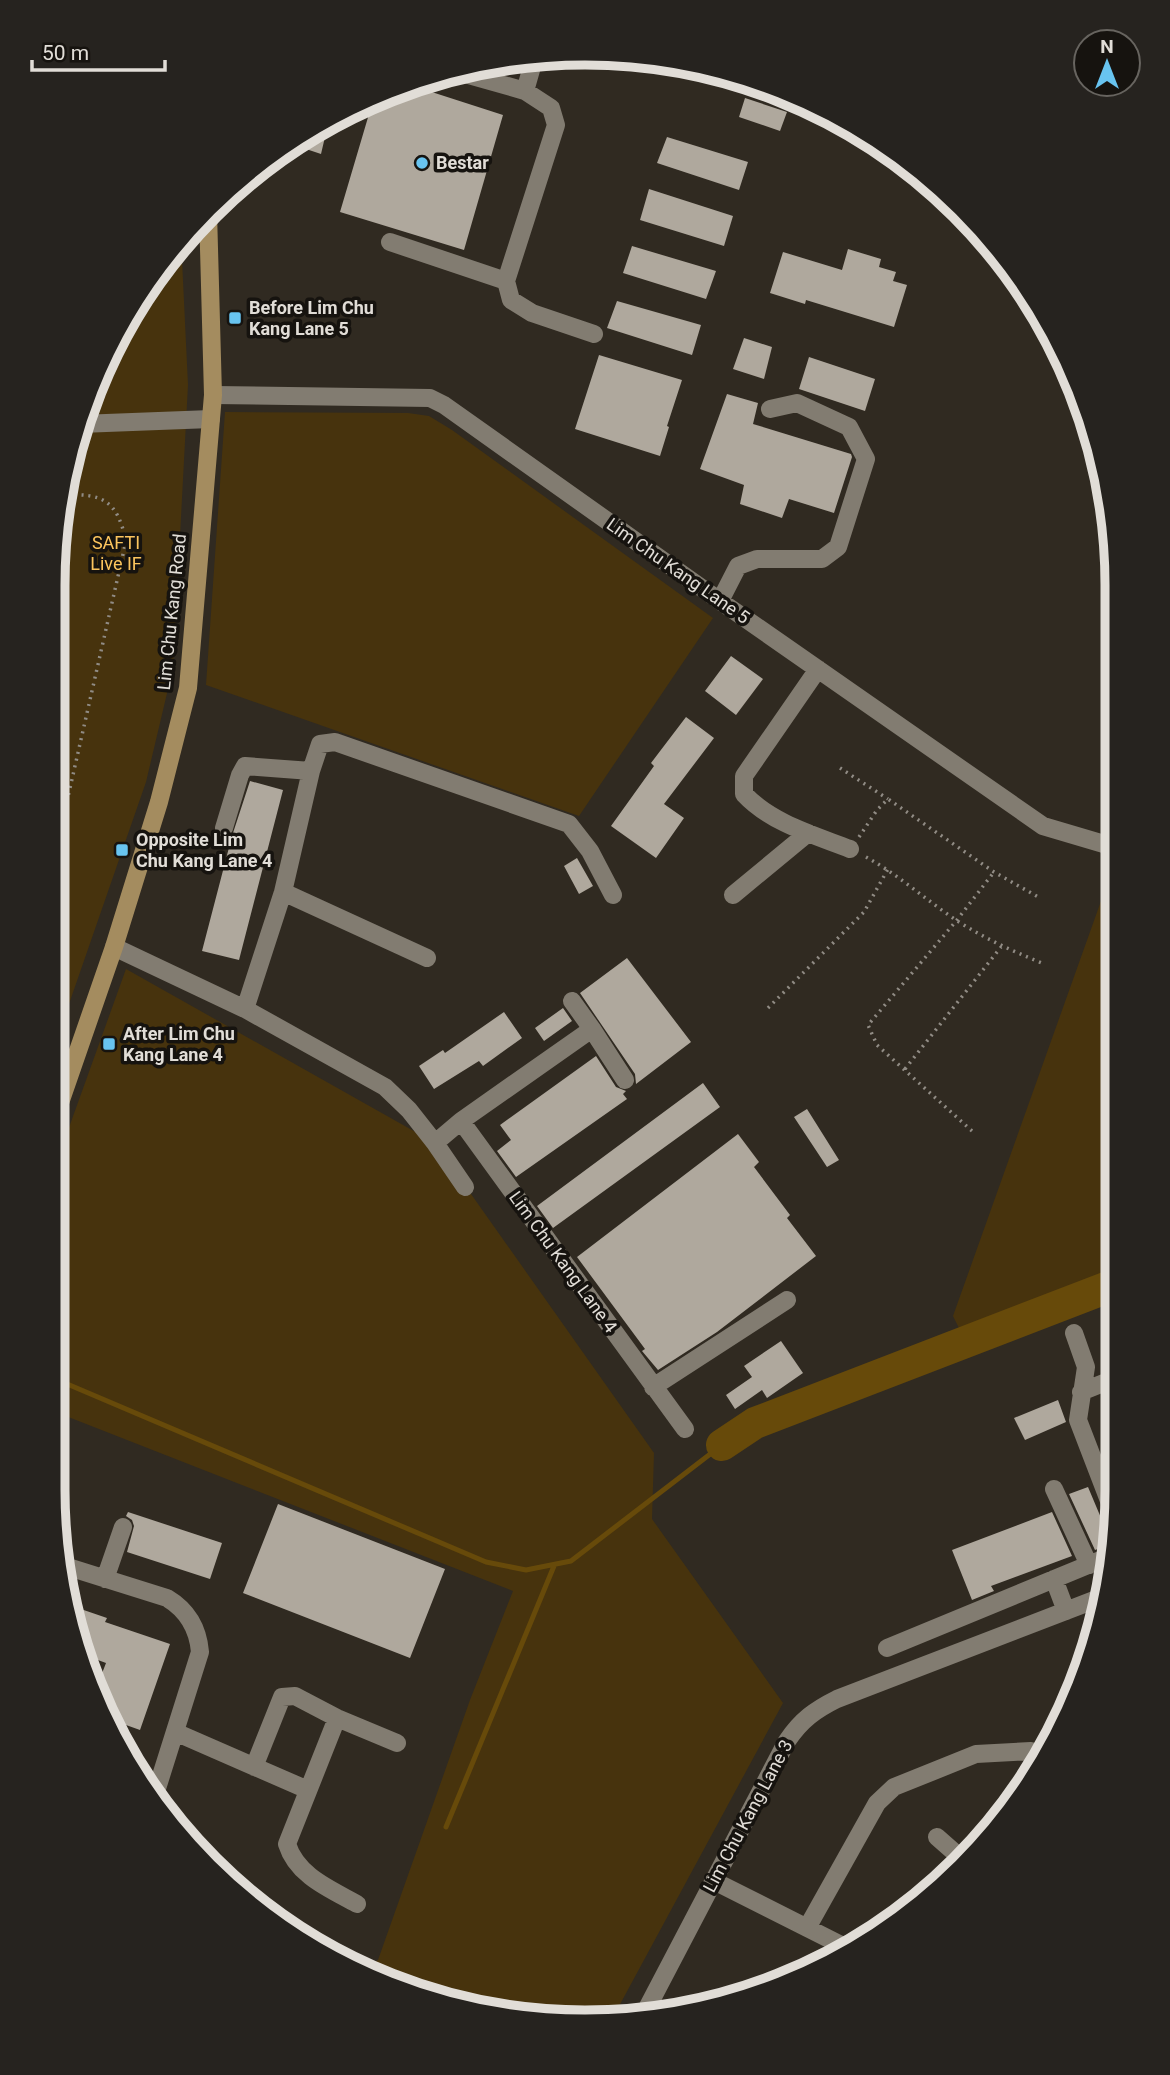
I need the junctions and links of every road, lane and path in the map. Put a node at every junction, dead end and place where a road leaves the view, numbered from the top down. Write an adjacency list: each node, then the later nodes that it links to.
1 (532, 68): 3 (street)
2 (475, 77): 3 (street)
3 (525, 91): 6 (street)
4 (208, 226): 8 (main road, Lim Chu Kang Road)
5 (390, 242): 6 (street)
6 (506, 281): 7 (street)
7 (594, 334)
8 (213, 395): 10 (main road, Lim Chu Kang Road); 13 (street, Lim Chu Kang Lane 5)
9 (770, 409): 13 (street)
10 (211, 419): 11 (street); 30 (main road, Lim Chu Kang Road)
11 (90, 424)
12 (73, 494): 18 (path)
13 (720, 601): 14 (street, Lim Chu Kang Lane 5)
14 (818, 669): 20 (street); 21 (street, Lim Chu Kang Lane 5)
15 (840, 768): 17 (path)
16 (311, 771): 19 (street); 25 (street); 26 (street)
17 (888, 799): 22 (path); 24 (path)
18 (65, 810)
19 (224, 828)
20 (808, 833): 22 (street); 27 (street)
21 (1105, 844)
22 (850, 849): 23 (path)
23 (888, 869): 29 (path); 35 (path)
24 (994, 872): 28 (path); 29 (path)
25 (282, 892): 32 (street); 36 (street)
26 (613, 895)
27 (733, 895)
28 (1040, 898)
29 (957, 920): 31 (path); 38 (path)
30 (114, 947): 36 (street); 40 (main road, Lim Chu Kang Road)
31 (1001, 947): 33 (path); 38 (path)
32 (427, 958)
33 (1042, 963)
34 (572, 1002): 37 (street)
35 (768, 1008)
36 (245, 1009): 43 (street)
37 (592, 1029): 39 (street); 41 (street)
38 (904, 1070): 42 (path)
39 (625, 1080)
40 (65, 1088)
41 (461, 1121): 43 (street); 48 (street, Lim Chu Kang Lane 4)
42 (972, 1131)
43 (435, 1143): 44 (street)
44 (465, 1187)
45 (788, 1300): 48 (street)
46 (1074, 1333): 49 (street)
47 (1105, 1382): 49 (street)
48 (653, 1387): 50 (street, Lim Chu Kang Lane 4)
49 (1081, 1392): 52 (street)
50 (685, 1429)
51 (1054, 1489): 55 (street)
52 (1105, 1490)
53 (122, 1527): 57 (street)
54 (1101, 1560): 55 (street)
55 (1088, 1565): 58 (street)
56 (71, 1568): 57 (street)
57 (106, 1579): 63 (street)
58 (1054, 1579): 60 (street); 61 (street)
59 (1093, 1600): 60 (street, Lim Chu Kang Lane 3)
60 (1066, 1611): 71 (street, Lim Chu Kang Lane 3)
61 (887, 1648)
62 (337, 1718): 64 (street); 66 (street); 68 (street)
63 (175, 1732): 66 (street); 67 (street)
64 (397, 1743)
65 (1032, 1756): 73 (street)
66 (254, 1767): 68 (street)
67 (158, 1787)
68 (308, 1790): 72 (street)
69 (937, 1837): 70 (street)
70 (957, 1854)
71 (714, 1881): 73 (street); 75 (street, Lim Chu Kang Lane 3)
72 (357, 1905)
73 (807, 1928): 74 (street)
74 (839, 1944)
75 (648, 2006)

